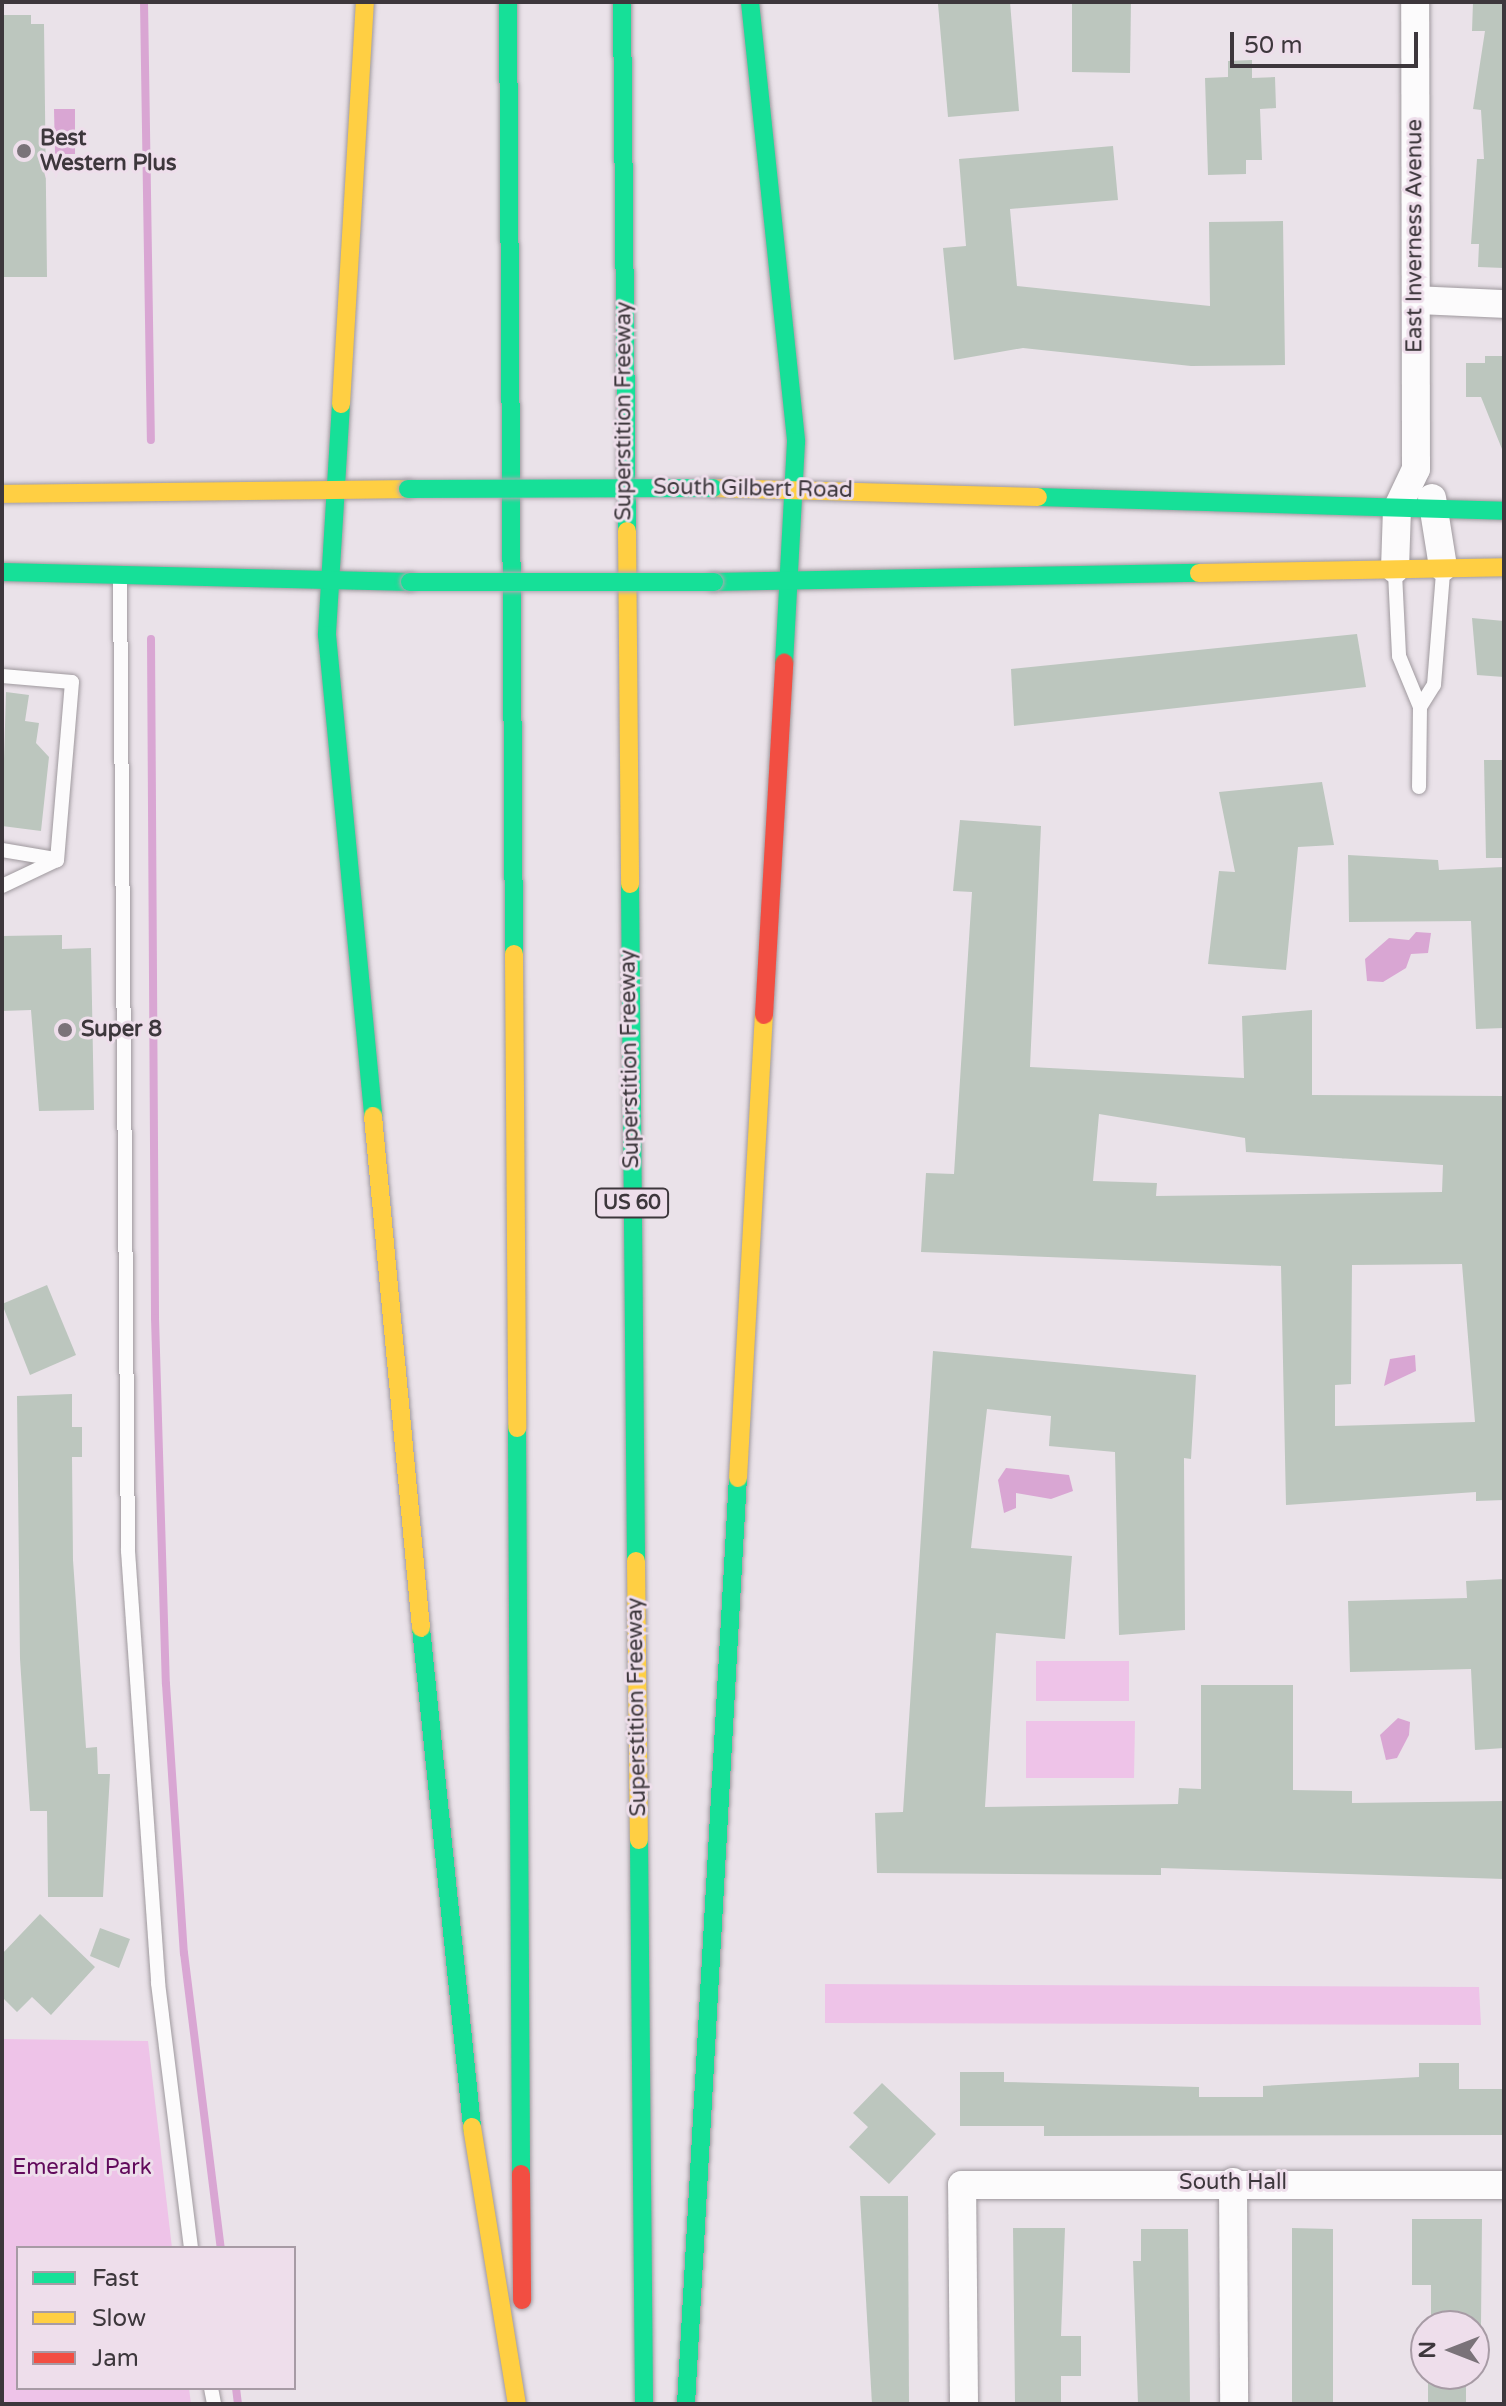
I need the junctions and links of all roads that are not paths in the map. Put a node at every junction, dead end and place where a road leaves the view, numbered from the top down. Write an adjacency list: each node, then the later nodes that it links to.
1 (365, 2): 9 (main road)
2 (508, 2): 31 (main road)
3 (622, 2): 32 (main road, Superstition Freeway / US 60)
4 (750, 2): 10 (main road)
5 (1415, 2): 6 (street, East Inverness Avenue)
6 (1416, 300): 7 (street); 8 (street, East Inverness Avenue)
7 (1504, 304)
8 (1416, 469): 12 (street, East Inverness Avenue); 13 (street, East Inverness Avenue)
9 (332, 488): 10 (main road, South Gilbert Road, bridge); 11 (main road, South Gilbert Road); 20 (main road)
10 (794, 488): 12 (main road, South Gilbert Road); 21 (main road)
11 (2, 494)
12 (1397, 509): 13 (main road, South Gilbert Road); 17 (street, East Inverness Avenue)
13 (1439, 511): 14 (main road, South Gilbert Road); 15 (street, East Inverness Avenue)
14 (1504, 511)
15 (1443, 567): 16 (main road); 17 (main road); 23 (lane)
16 (1504, 567)
17 (1395, 569): 21 (main road); 23 (lane)
18 (2, 572): 19 (main road)
19 (120, 575): 20 (main road); 30 (lane)
20 (330, 580): 21 (main road, bridge); 31 (main road)
21 (790, 582): 33 (main road)
22 (2, 676): 26 (lane)
23 (1420, 707): 24 (lane)
24 (1419, 787)
25 (2, 850): 26 (lane)
26 (57, 860): 27 (lane)
27 (2, 886)
28 (1233, 2182): 29 (street, South Hall); 34 (street, South Hall); 35 (street)
29 (1504, 2185)
30 (191, 2246)
31 (520, 2404)
32 (644, 2404)
33 (686, 2404)
34 (964, 2404)
35 (1234, 2404)

